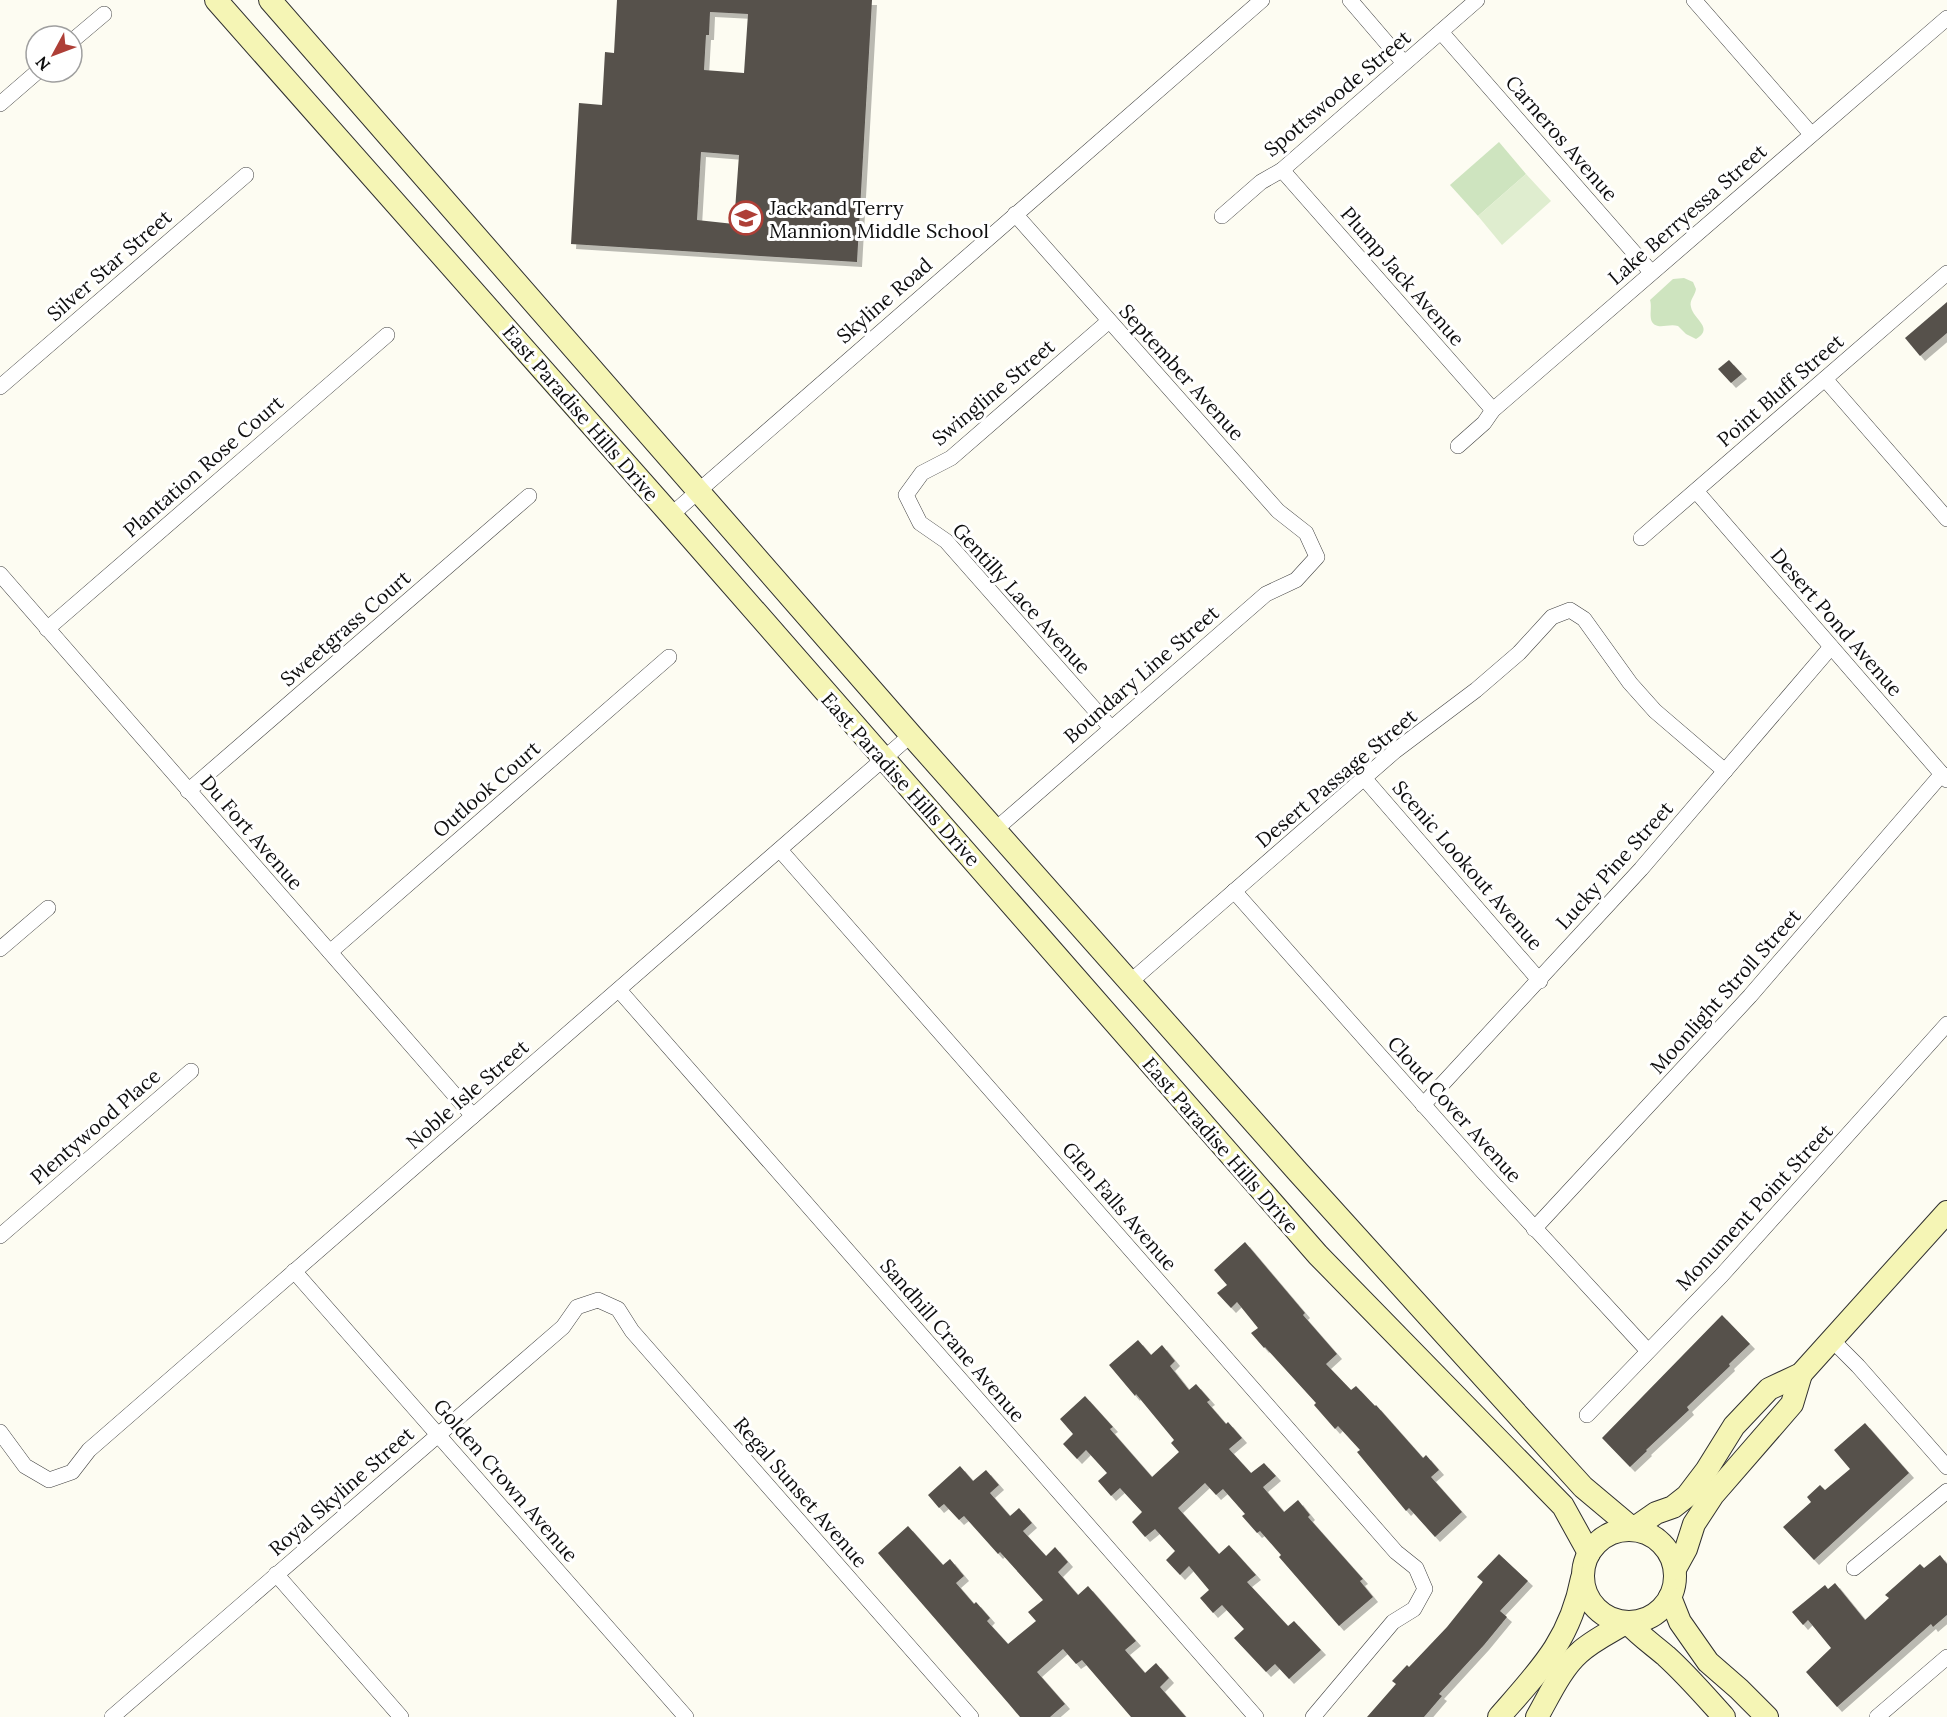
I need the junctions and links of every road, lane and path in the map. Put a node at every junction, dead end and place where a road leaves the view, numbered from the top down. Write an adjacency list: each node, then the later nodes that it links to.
1 (216, 0): 31 (main road, East Paradise Hills Drive)
2 (270, 0): 27 (main road, East Paradise Hills Drive)
3 (1262, 0): 17 (street, Skyline Road)
4 (1350, 0): 11 (street)
5 (1477, 0): 10 (street, Spottswoode Street)
6 (1694, 0): 14 (street)
7 (104, 14): 9 (street)
8 (1947, 18): 14 (street, Lake Berryessa Street)
9 (84, 31)
10 (1441, 32): 11 (street, Spottswoode Street); 19 (street, Carneros Avenue)
11 (1404, 63): 15 (street, Spottswoode Street)
12 (24, 83): 13 (street)
13 (0, 104)
14 (1811, 134): 19 (street, Lake Berryessa Street)
15 (1282, 170): 18 (street, Spottswoode Street); 25 (street, Plump Jack Avenue)
16 (246, 175): 24 (street, Silver Star Street)
17 (1016, 214): 21 (street, September Avenue); 27 (street, Skyline Road)
18 (1222, 216)
19 (1651, 272): 25 (street, Lake Berryessa Street)
20 (1947, 273): 23 (street, Point Bluff Street)
21 (1109, 321): 29 (street, Swingline Street); 34 (street, September Avenue)
22 (387, 335): 36 (street, Plantation Rose Court)
23 (1825, 379): 28 (street, Point Bluff Street); 32 (street)
24 (0, 387)
25 (1493, 410): 26 (street, Lake Berryessa Street)
26 (1458, 446)
27 (699, 490): 31 (street, Skyline Road); 40 (main road, East Paradise Hills Drive)
28 (1696, 491): 33 (street, Point Bluff Street); 37 (street, Desert Pond Avenue)
29 (906, 495): 39 (street, Gentilly Lace Avenue)
30 (529, 496): 45 (street, Sweetgrass Court)
31 (671, 515): 41 (main road, East Paradise Hills Drive)
32 (1947, 519)
33 (1641, 538)
34 (1317, 558): 39 (street, Boundary Line Street)
35 (0, 574): 36 (street, Du Fort Avenue)
36 (47, 629): 45 (street, Du Fort Avenue)
37 (1831, 647): 42 (street, Lucky Pine Street); 43 (street, Desert Pond Avenue)
38 (669, 657): 51 (street, Outlook Court)
39 (1111, 728): 46 (street, Boundary Line Street)
40 (911, 735): 41 (street, Noble Isle Street); 46 (main road, East Paradise Hills Drive)
41 (883, 760): 47 (street, Noble Isle Street); 73 (main road, East Paradise Hills Drive)
42 (1725, 771): 44 (street, Desert Passage Street); 52 (street, Lucky Pine Street)
43 (1944, 777): 60 (street, Moonlight Stroll Street)
44 (1364, 778): 48 (street, Desert Passage Street); 52 (street, Scenic Lookout Avenue)
45 (188, 791): 51 (street, Du Fort Avenue)
46 (996, 829): 53 (main road, East Paradise Hills Drive)
47 (780, 850): 54 (street, Noble Isle Street); 86 (street, Glen Falls Avenue)
48 (1234, 891): 53 (street, Desert Passage Street); 57 (street, Cloud Cover Avenue)
49 (48, 908): 50 (street)
50 (0, 950)
51 (330, 952): 58 (street, Du Fort Avenue)
52 (1540, 981): 57 (street, Lucky Pine Street)
53 (1130, 982): 72 (main road, East Paradise Hills Drive)
54 (619, 990): 58 (street, Noble Isle Street); 85 (street, Sandhill Crane Avenue)
55 (1947, 1024): 65 (street, Monument Point Street)
56 (191, 1071): 61 (street, Plentywood Place)
57 (1423, 1105): 60 (street, Cloud Cover Avenue)
58 (473, 1116): 62 (street, Noble Isle Street)
59 (1947, 1212): 64 (main road)
60 (1534, 1229): 65 (street, Cloud Cover Avenue)
61 (0, 1236)
62 (294, 1270): 68 (street, Noble Isle Street); 69 (street, Golden Crown Avenue)
63 (598, 1300): 69 (street, Royal Skyline Street); 84 (street, Regal Sunset Avenue)
64 (1832, 1340): 66 (main road); 70 (street)
65 (1648, 1351): 67 (street, Monument Point Street)
66 (1801, 1374): 72 (main road); 75 (main road)
67 (1587, 1415)
68 (0, 1432)
69 (439, 1435): 76 (street, Royal Skyline Street); 83 (street, Golden Crown Avenue)
70 (1947, 1467)
71 (1947, 1491): 74 (street)
72 (1633, 1529): 73 (main road); 75 (main road)
73 (1588, 1553): 77 (main road)
74 (1854, 1568)
75 (1675, 1569): 78 (main road)
76 (276, 1574): 81 (street, Royal Skyline Street); 82 (street)
77 (1583, 1576): 79 (main road); 87 (main road)
78 (1670, 1597): 79 (main road); 90 (main road)
79 (1627, 1622): 88 (main road); 89 (main road)
80 (1947, 1657): 91 (street)
81 (115, 1716)
82 (401, 1717)
83 (686, 1717)
84 (971, 1717)
85 (1256, 1717)
86 (1313, 1717)
87 (1499, 1717)
88 (1537, 1717)
89 (1724, 1717)
90 (1767, 1717)
91 (1877, 1717)

